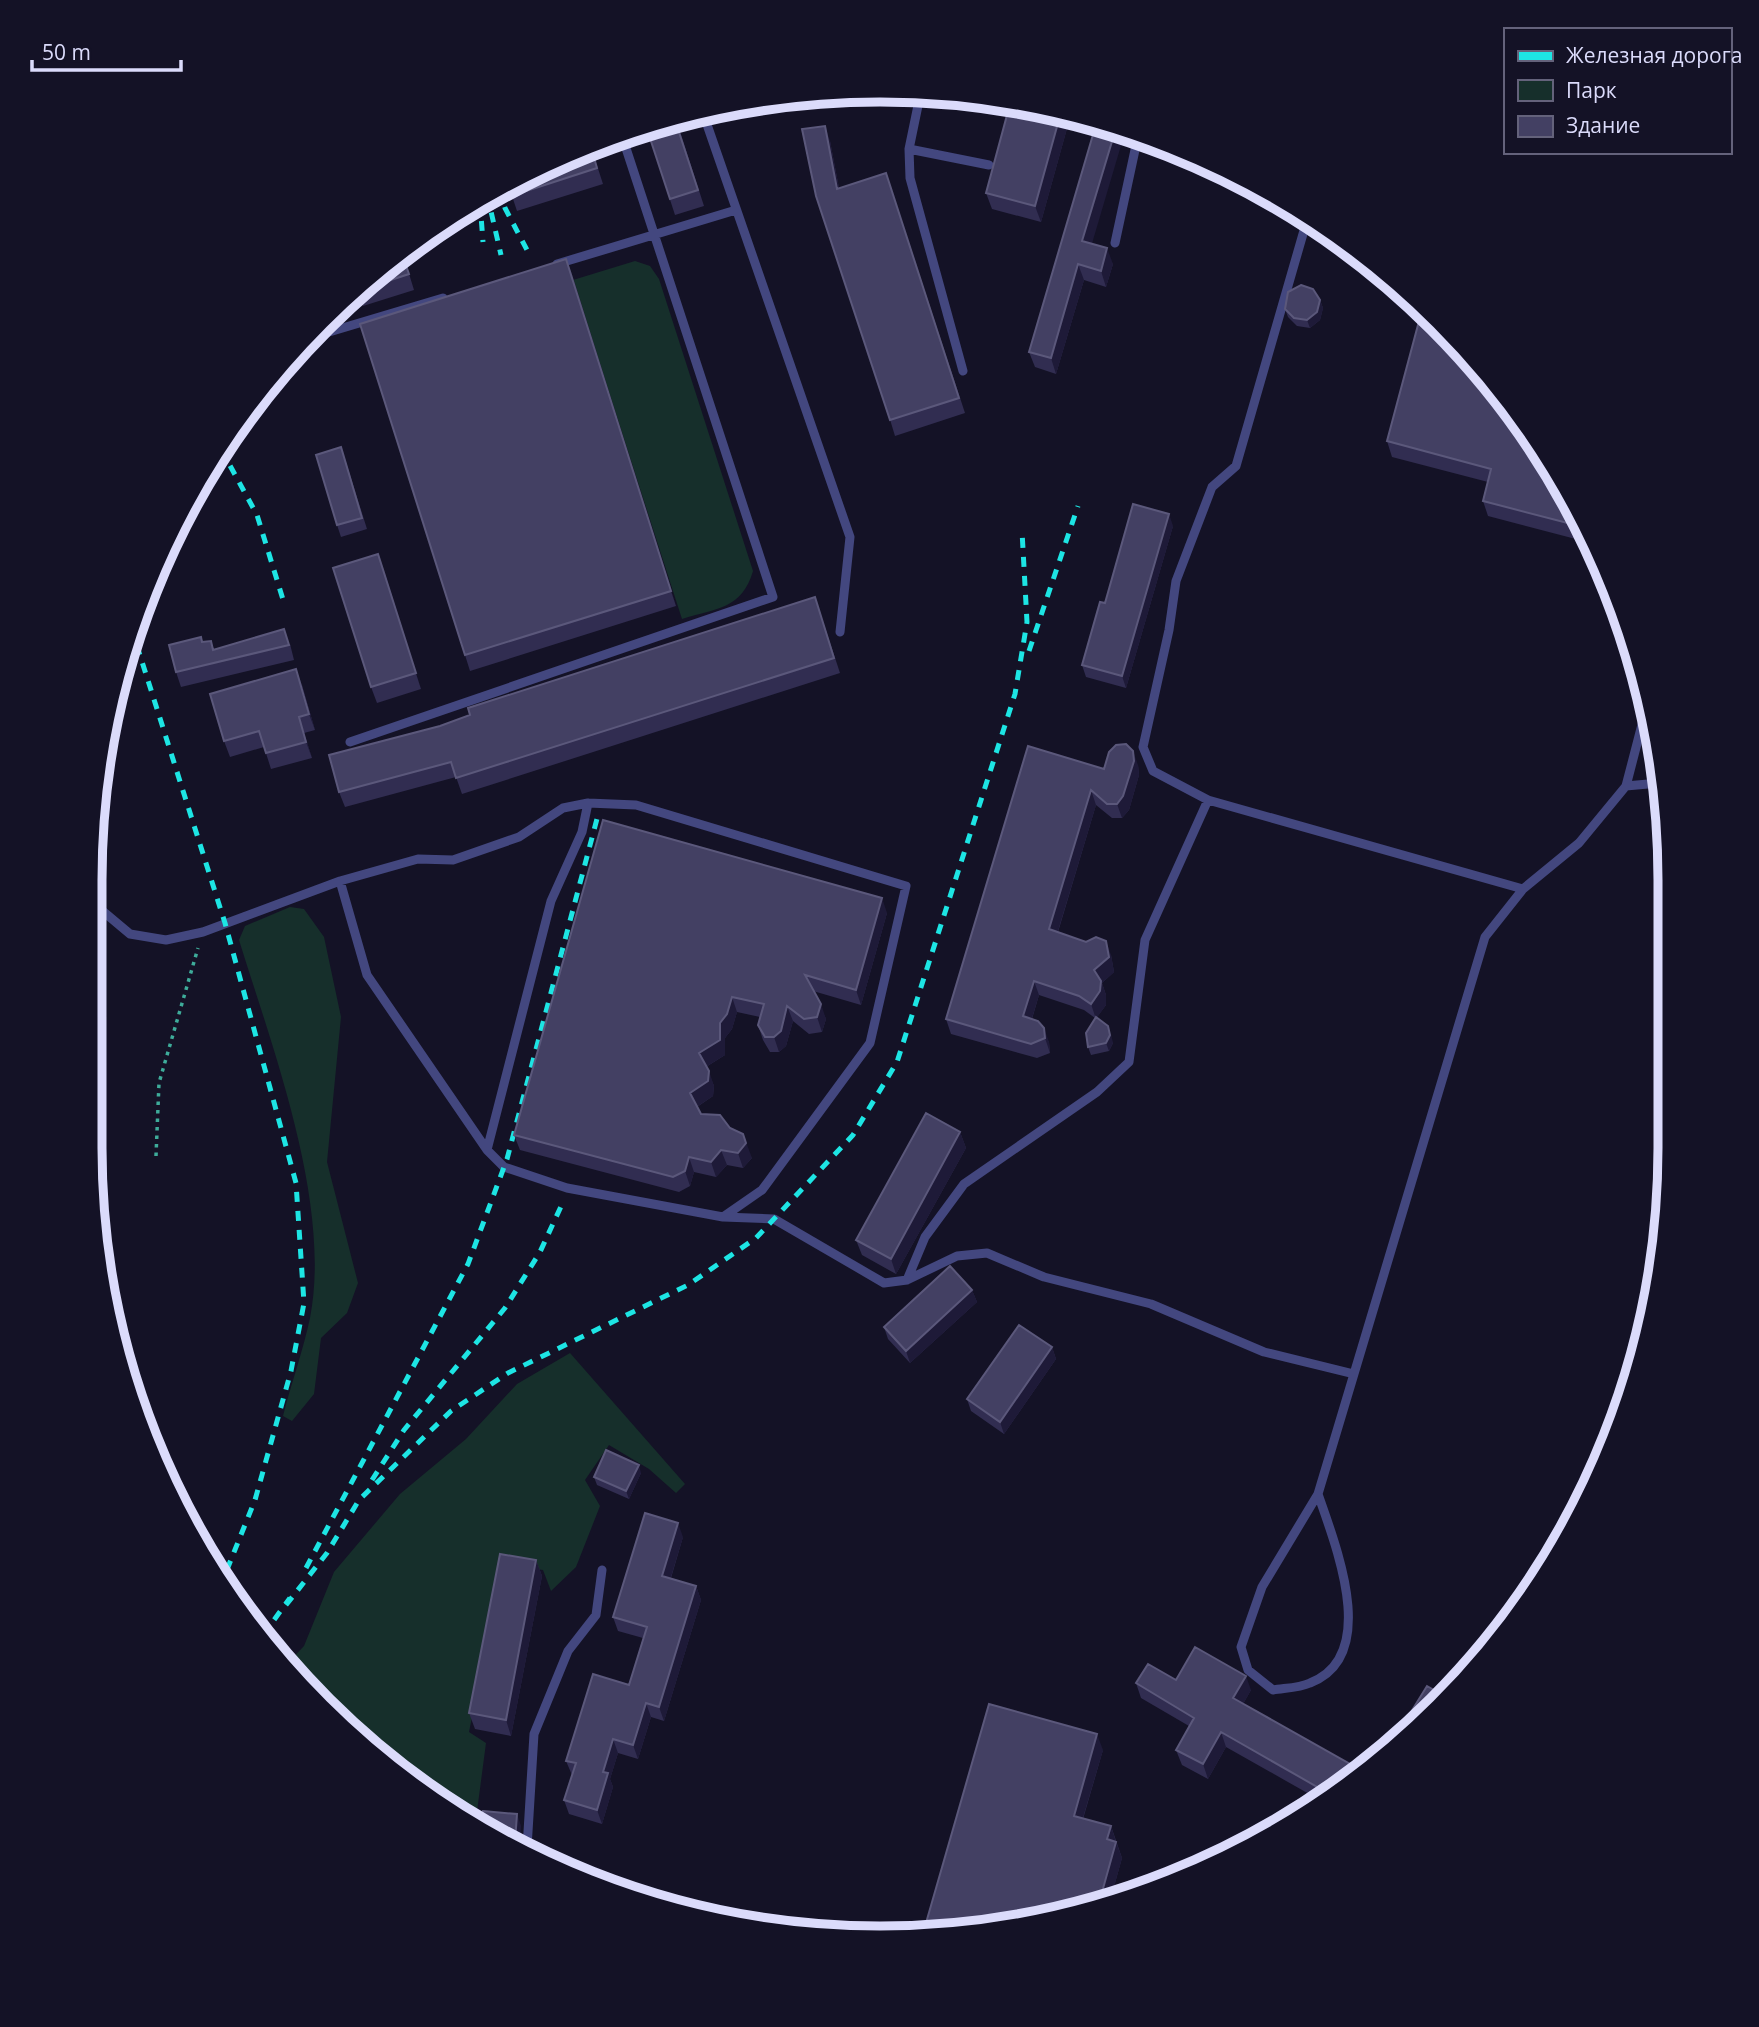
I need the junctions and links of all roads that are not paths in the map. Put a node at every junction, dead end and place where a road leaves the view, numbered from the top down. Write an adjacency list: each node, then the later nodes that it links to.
1 (919, 103): 5 (lane)
2 (706, 121): 7 (lane)
3 (625, 145): 9 (lane)
4 (1136, 145): 10 (lane)
5 (909, 149): 6 (lane); 14 (lane)
6 (989, 165)
7 (736, 210): 9 (lane); 15 (lane)
8 (1304, 228): 20 (lane)
9 (656, 234): 11 (lane); 17 (lane)
10 (1115, 243)
11 (542, 268)
12 (452, 295): 13 (lane)
13 (325, 333)
14 (963, 371)
15 (840, 632)
16 (1642, 724): 19 (lane)
17 (350, 742)
18 (1651, 783): 19 (lane)
19 (1626, 786): 23 (lane)
20 (1209, 800): 23 (lane); 27 (lane)
21 (588, 803): 22 (lane); 25 (lane); 26 (lane)
22 (340, 881): 24 (lane); 25 (lane)
23 (1523, 889): 28 (lane)
24 (101, 910)
25 (487, 1150): 26 (lane)
26 (723, 1217): 27 (lane)
27 (906, 1280): 28 (lane)
28 (1354, 1374): 29 (lane)
29 (1318, 1494): 29 (lane)
30 (602, 1570): 31 (lane)
31 (527, 1841)

